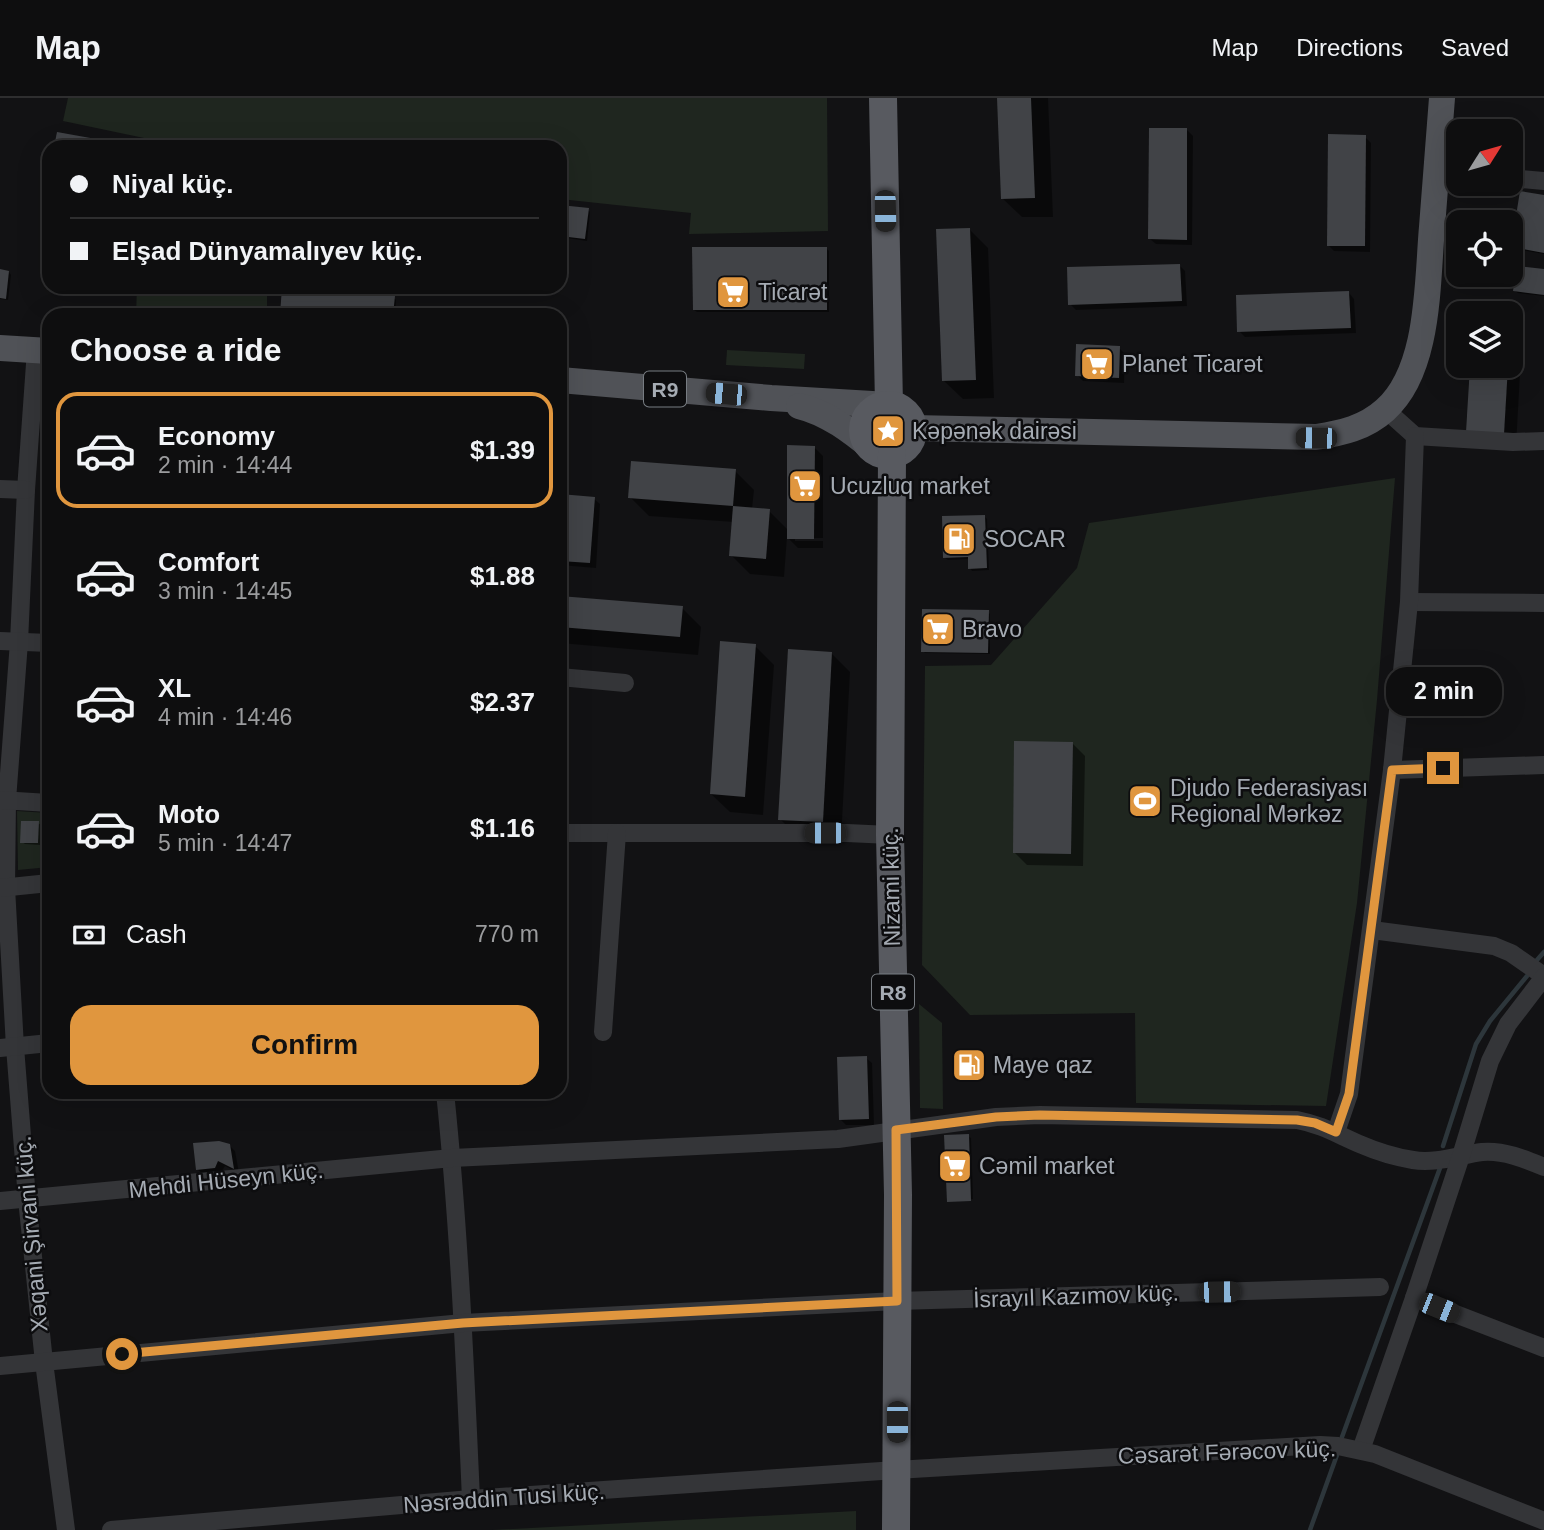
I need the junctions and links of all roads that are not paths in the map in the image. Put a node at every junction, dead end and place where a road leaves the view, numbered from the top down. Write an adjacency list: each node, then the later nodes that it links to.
1 (883, 98): 12 (highway)
2 (1442, 98): 3 (main road)
3 (1446, 156)
4 (1446, 177): 13 (main road)
5 (1523, 179): 6 (street)
6 (1544, 181)
7 (0, 348): 8 (main road)
8 (42, 351): 11 (street, Xəqani Şirvani küç.)
9 (567, 381): 10 (main road, R9)
10 (771, 398): 12 (main road); 17 (main road)
11 (40, 401): 19 (street, Xəqani Şirvani küç.)
12 (888, 405): 14 (highway); 17 (highway, Nizami küç.)
13 (1386, 410): 14 (main road); 15 (street)
14 (913, 428): 17 (highway)
15 (1415, 436): 16 (street); 20 (street)
16 (1544, 441)
17 (883, 452): 33 (highway, Nizami küç. / R8)
18 (0, 489): 19 (street)
19 (26, 490): 23 (street, Xəqani Şirvani küç.)
20 (1409, 602): 21 (street); 28 (street)
21 (1544, 603)
22 (0, 641): 23 (street)
23 (19, 642): 24 (street); 29 (street, Xəqani Şirvani küç.)
24 (42, 643)
25 (567, 678): 26 (street)
26 (625, 683)
27 (1544, 765): 28 (street)
28 (1392, 770): 36 (street)
29 (4, 800): 30 (street); 35 (street, Xəqani Şirvani küç.)
30 (42, 803)
31 (617, 832): 32 (street); 33 (street); 38 (street)
32 (567, 833)
33 (890, 835): 42 (highway, Nizami küç. / R8)
34 (42, 884): 35 (street)
35 (3, 888): 40 (street, Xəqani Şirvani küç.)
36 (1372, 930): 37 (street); 43 (street)
37 (1544, 976): 44 (street)
38 (603, 1032)
39 (42, 1044): 40 (street)
40 (7, 1047): 47 (street, Xəqani Şirvani küç.)
41 (446, 1099): 45 (street)
42 (896, 1130): 43 (street, Mehdi Hüseyn küç.); 45 (street, Mehdi Hüseyn küç.); 51 (highway, Nizami küç. / R8)
43 (1336, 1132): 44 (street, Mehdi Hüseyn küç.)
44 (1461, 1156): 46 (street, Mehdi Hüseyn küç.); 50 (street)
45 (452, 1158): 47 (street, Mehdi Hüseyn küç.); 52 (street)
46 (1544, 1167)
47 (27, 1199): 48 (street, Mehdi Hüseyn küç.); 54 (street, Xəqani Şirvani küç.)
48 (0, 1201)
49 (1380, 1287): 51 (street, İsrayıl Kazımov küç.)
50 (1414, 1298): 53 (street); 56 (street)
51 (897, 1301): 52 (street, İsrayıl Kazımov küç.); 57 (highway, Nizami küç. / R8)
52 (463, 1323): 54 (street, İsrayıl Kazımov küç.); 58 (street)
53 (1544, 1348)
54 (44, 1362): 55 (street, İsrayıl Kazımov küç.); 60 (street, Xəqani Şirvani küç.)
55 (0, 1366)
56 (1361, 1450): 57 (street, Cəsarət Fərəcov küç.); 59 (street, Cəsarət Fərəcov küç.)
57 (896, 1470): 58 (street, Nəsrəddin Tusi küç.); 62 (highway, Nizami küç. / R8)
58 (471, 1499): 61 (street, Nəsrəddin Tusi küç.)
59 (1544, 1521)
60 (66, 1530)
61 (111, 1530)
62 (896, 1530)

